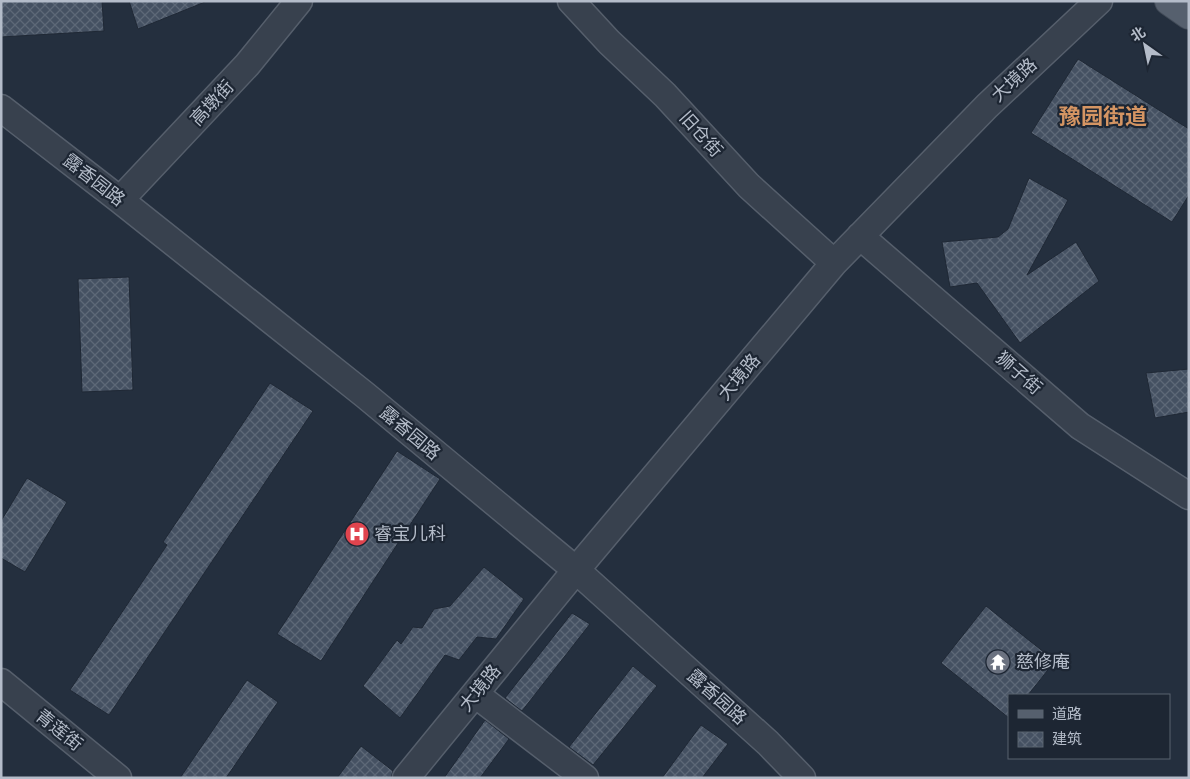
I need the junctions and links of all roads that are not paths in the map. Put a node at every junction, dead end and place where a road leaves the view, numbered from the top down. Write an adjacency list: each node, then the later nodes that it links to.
1 (299, 1): 7 (street, 高墩街)
2 (571, 1): 9 (street, 旧仓街)
3 (1099, 1): 8 (street, 大境路)
4 (1169, 1): 5 (main road)
5 (1189, 15)
6 (1, 108): 7 (street, 露香园路)
7 (120, 200): 11 (street, 露香园路)
8 (860, 236): 9 (street, 大境路); 10 (street, 狮子街)
9 (834, 263): 11 (street, 大境路)
10 (1189, 496)
11 (576, 570): 13 (street, 大境路); 17 (street, 露香园路)
12 (1, 682): 14 (street, 青莲街)
13 (475, 694): 15 (street, 大境路); 16 (street)
14 (118, 778)
15 (406, 778)
16 (585, 778)
17 (802, 778)

